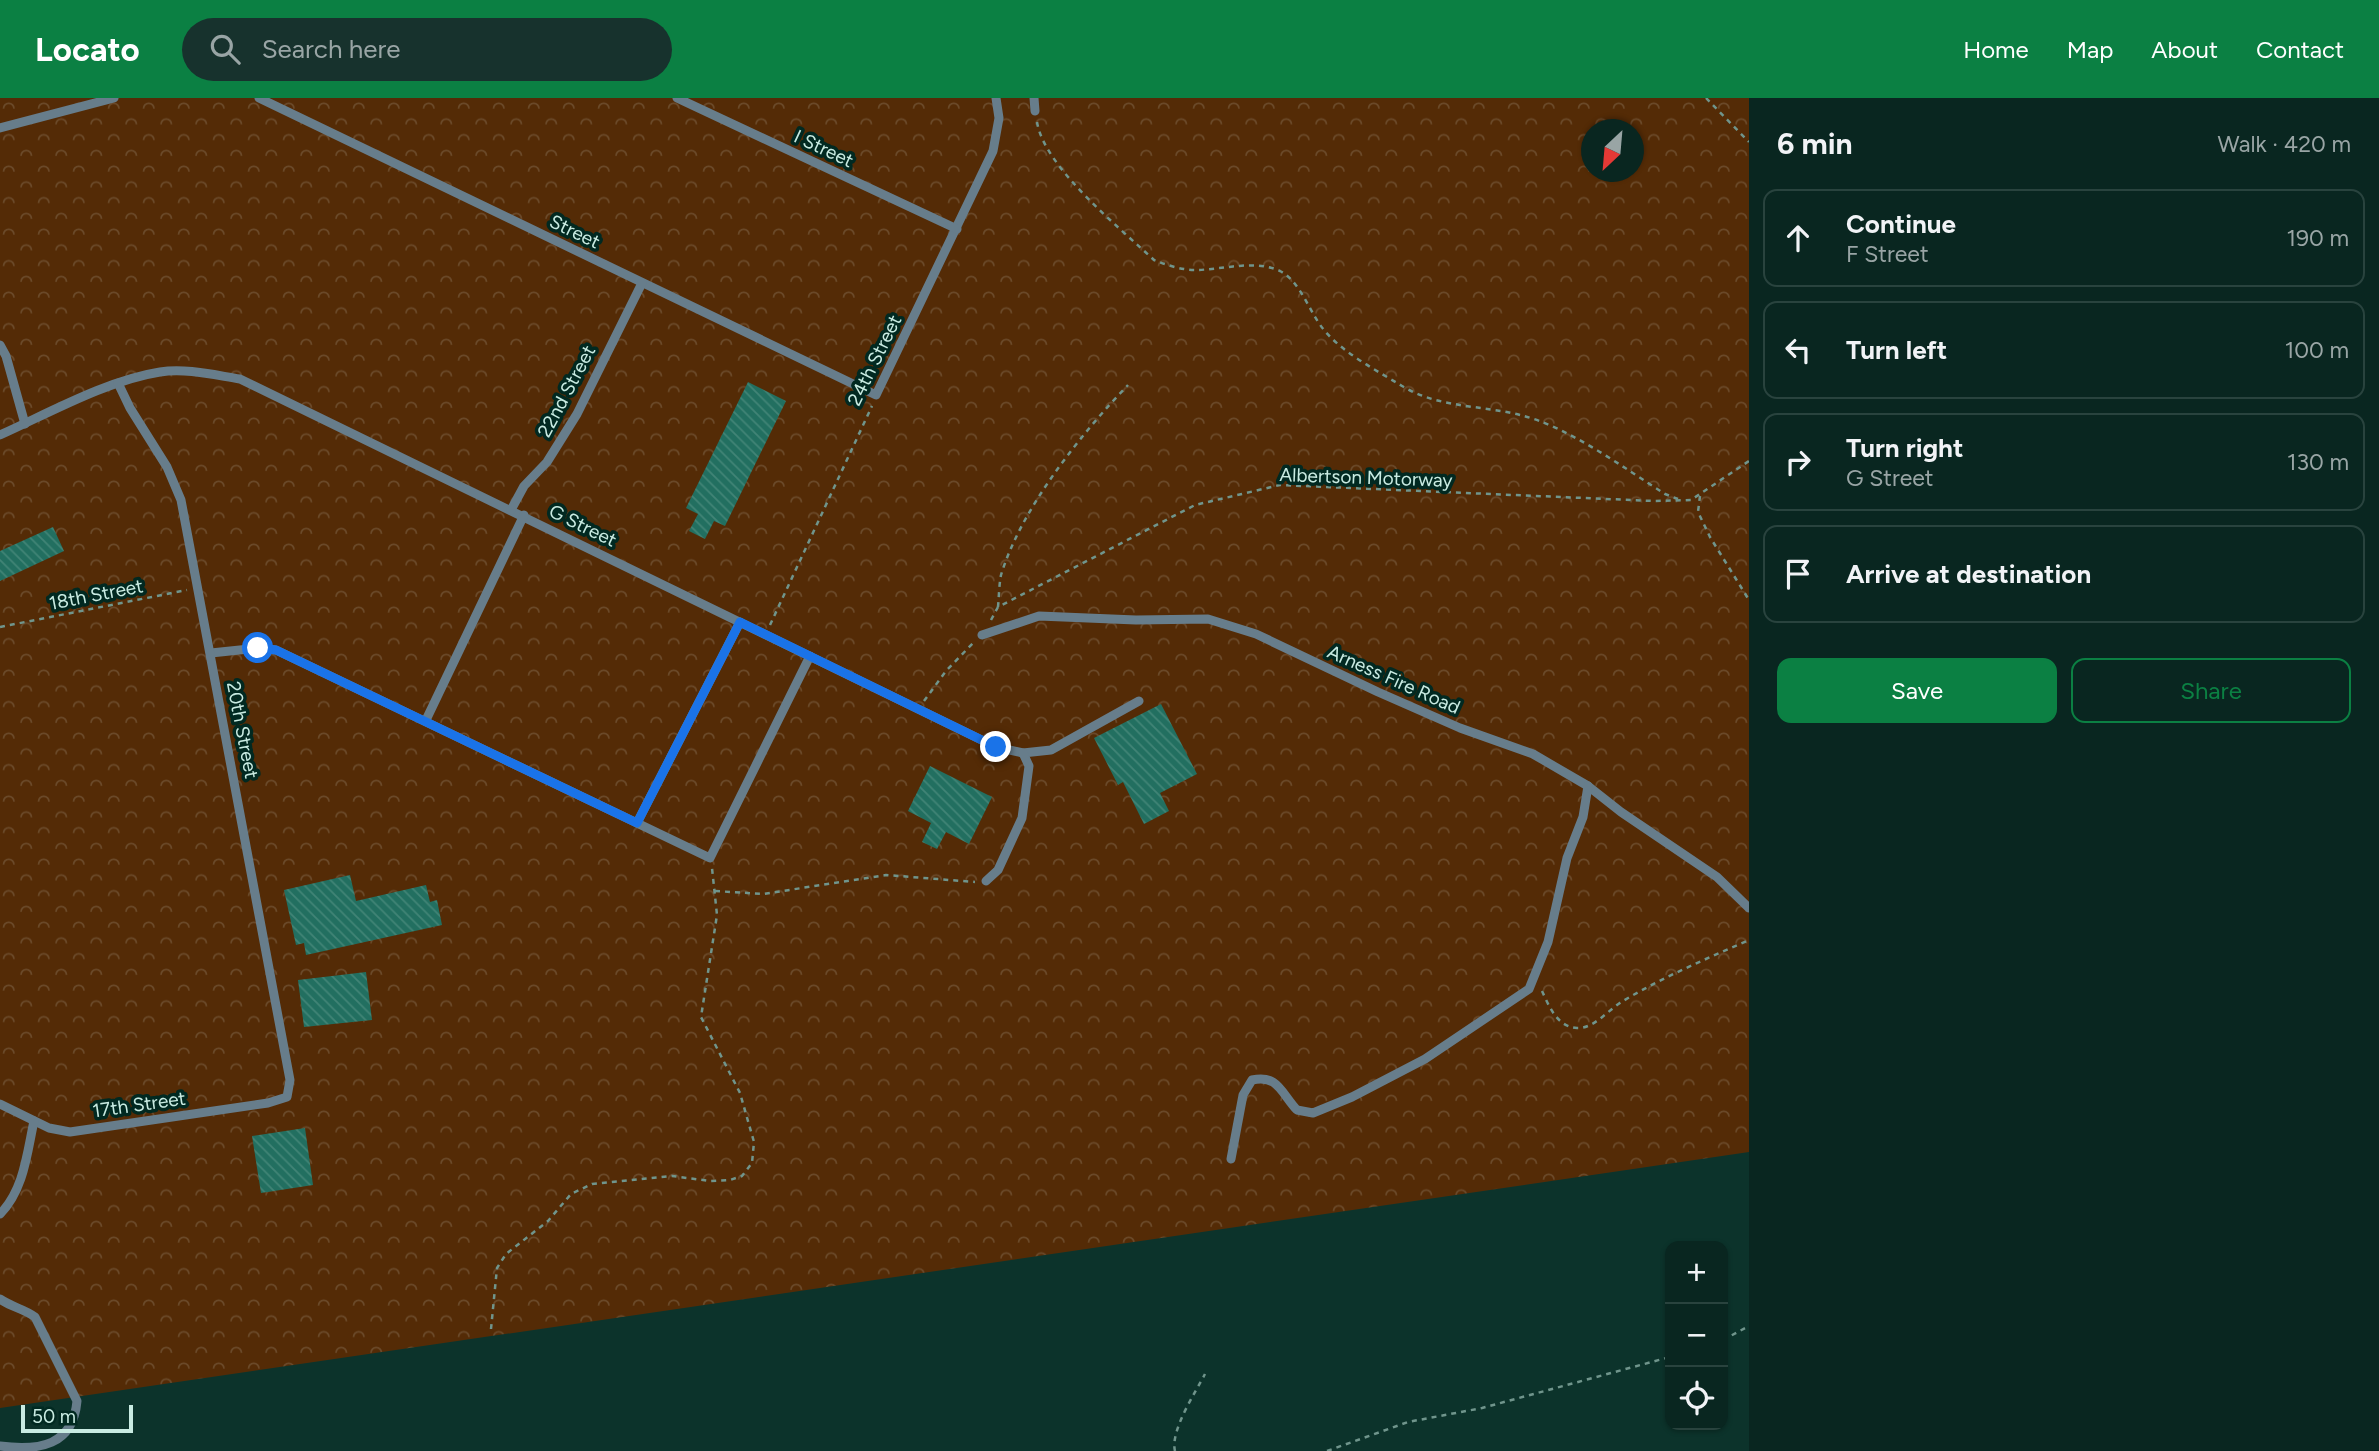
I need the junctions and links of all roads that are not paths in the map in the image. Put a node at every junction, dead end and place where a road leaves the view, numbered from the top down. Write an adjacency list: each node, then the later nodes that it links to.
1 (114, 98): 6 (lane)
2 (259, 98): 10 (lane, Street)
3 (677, 98): 9 (lane, I Street)
4 (996, 98): 9 (lane, 24th Street)
5 (1034, 98): 7 (lane)
6 (95, 100): 8 (lane)
7 (1035, 111)
8 (0, 128)
9 (957, 229): 13 (lane, 24th Street)
10 (642, 283): 13 (lane, Street); 16 (lane, 22nd Street)
11 (0, 345): 14 (lane)
12 (118, 383): 14 (lane, G Street); 16 (lane, G Street); 20 (lane, 20th Street)
13 (876, 395)
14 (25, 424): 15 (lane, G Street)
15 (0, 435)
16 (511, 510): 17 (lane, G Street)
17 (524, 515): 18 (lane, G Street); 23 (lane)
18 (740, 622): 21 (lane, G Street); 26 (lane)
19 (982, 635): 25 (lane, Arness Fire Road)
20 (211, 653): 23 (lane); 29 (lane, 20th Street)
21 (810, 656): 24 (lane, G Street); 26 (lane)
22 (1139, 701): 24 (lane, G Street)
23 (426, 720): 26 (lane)
24 (1023, 753): 27 (lane)
25 (1588, 786): 28 (lane, Arness Fire Road); 32 (lane)
26 (637, 823)
27 (986, 881)
28 (1749, 908)
29 (287, 1097): 31 (lane, 17th Street)
30 (0, 1104): 31 (lane, 17th Street)
31 (34, 1121): 33 (lane)
32 (1231, 1159)
33 (0, 1214)
34 (0, 1299): 35 (lane)
35 (0, 1446)

